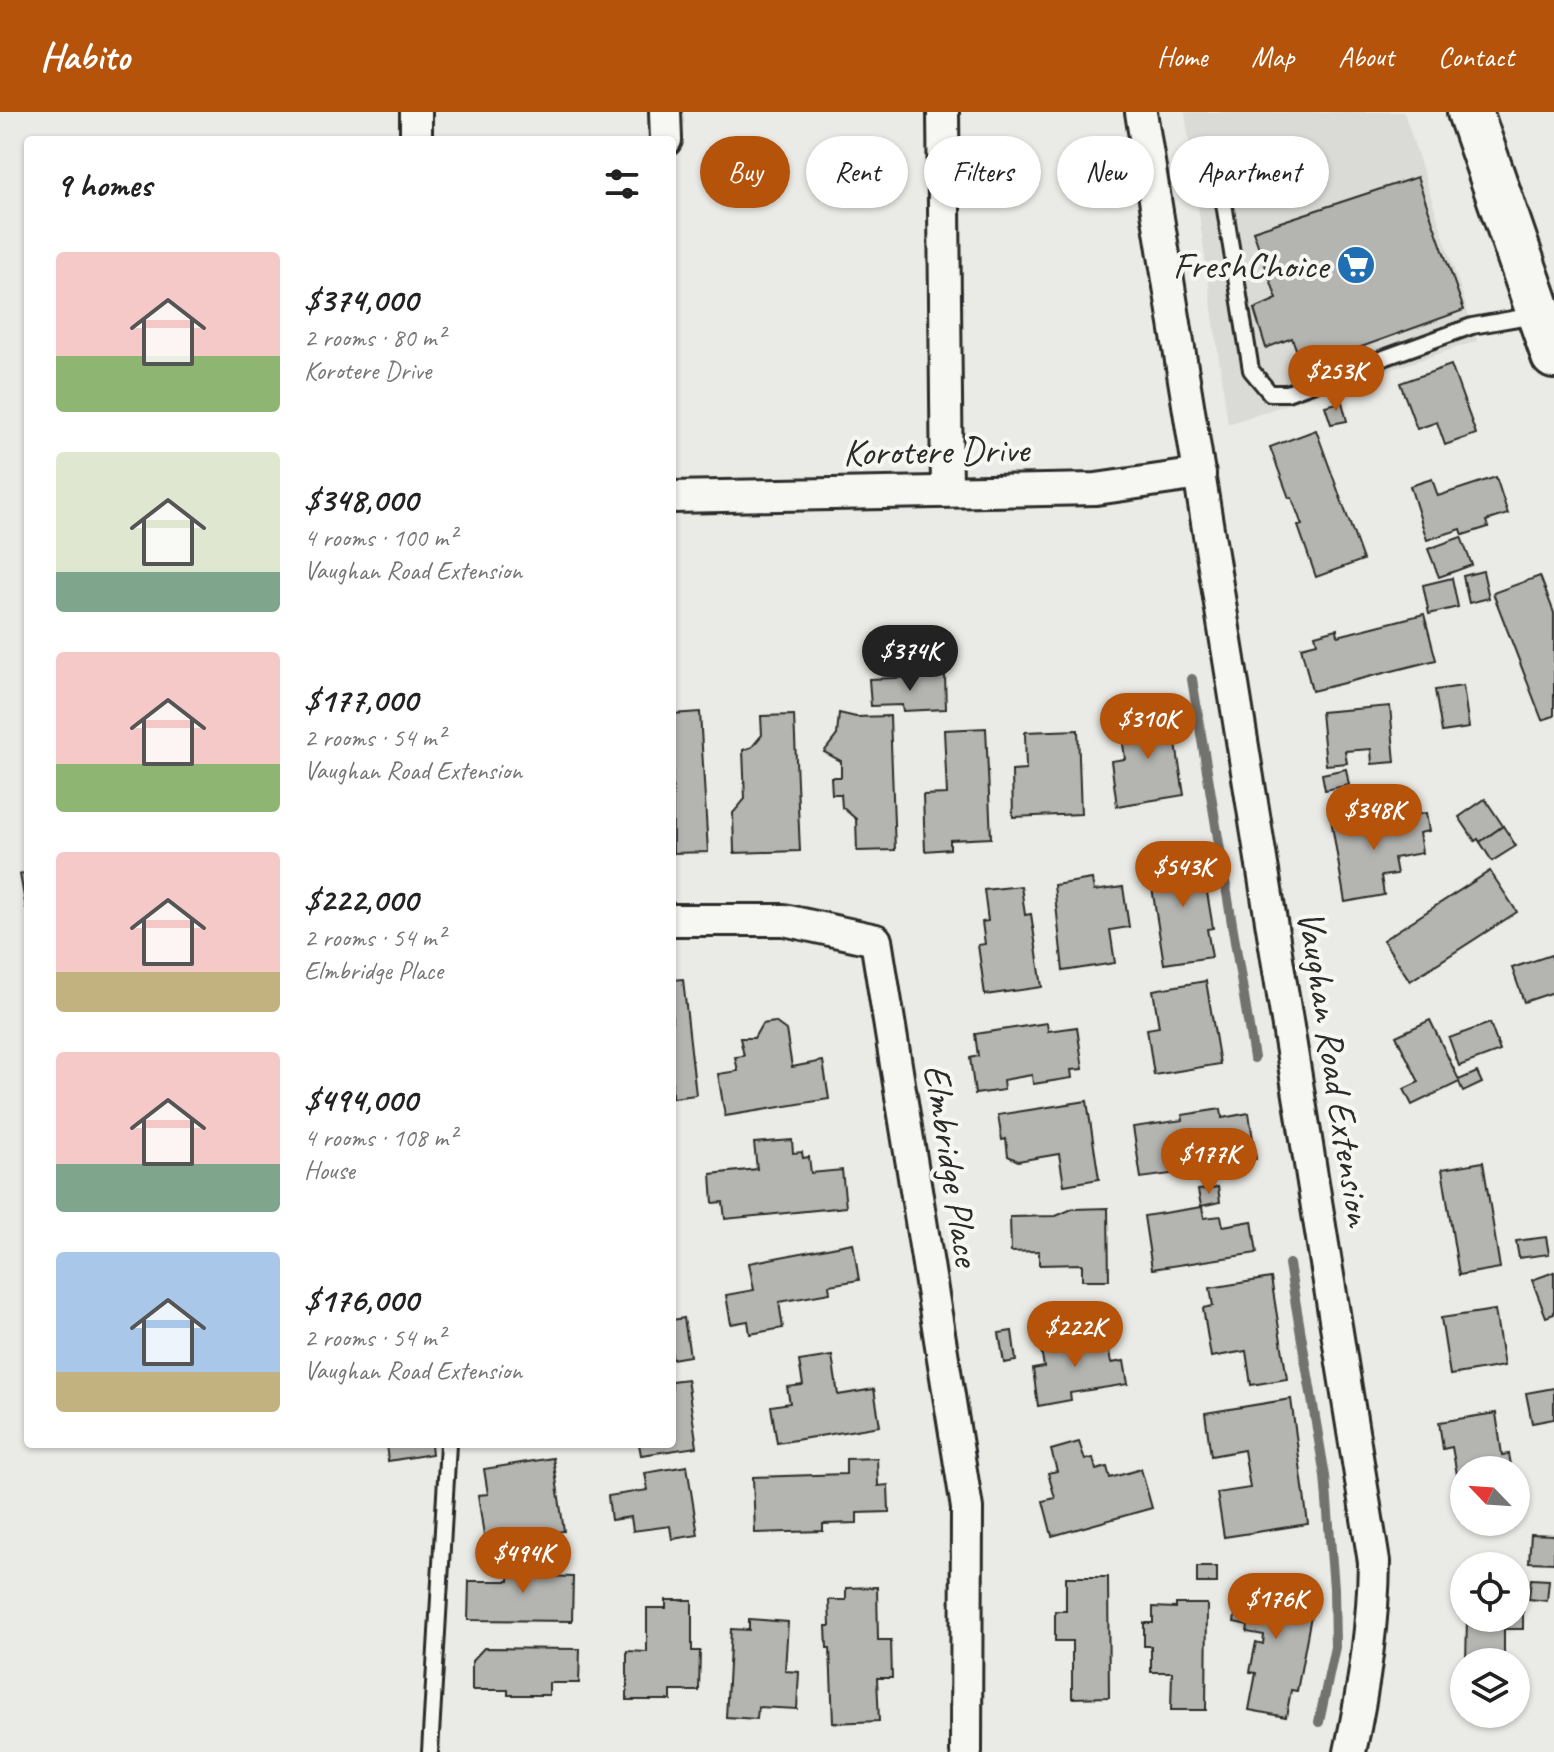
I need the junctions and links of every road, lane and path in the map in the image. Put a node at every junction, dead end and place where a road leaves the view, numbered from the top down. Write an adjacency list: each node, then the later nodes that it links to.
1 (416, 112): 6 (street)
2 (665, 112): 7 (street)
3 (943, 112): 12 (street)
4 (1141, 112): 11 (street, Vaughan Road Extension)
5 (1470, 112): 9 (highway)
6 (416, 136)
7 (666, 136)
8 (1225, 208): 9 (lane)
9 (1539, 314): 10 (highway)
10 (1554, 356)
11 (1200, 474): 12 (street, Korotere Drive); 18 (street, Vaughan Road Extension)
12 (947, 491): 13 (street, Korotere Drive)
13 (676, 497)
14 (676, 920): 17 (street, Elmbridge Place)
15 (448, 1448): 16 (lane)
16 (430, 1752)
17 (966, 1752)
18 (1350, 1752)

